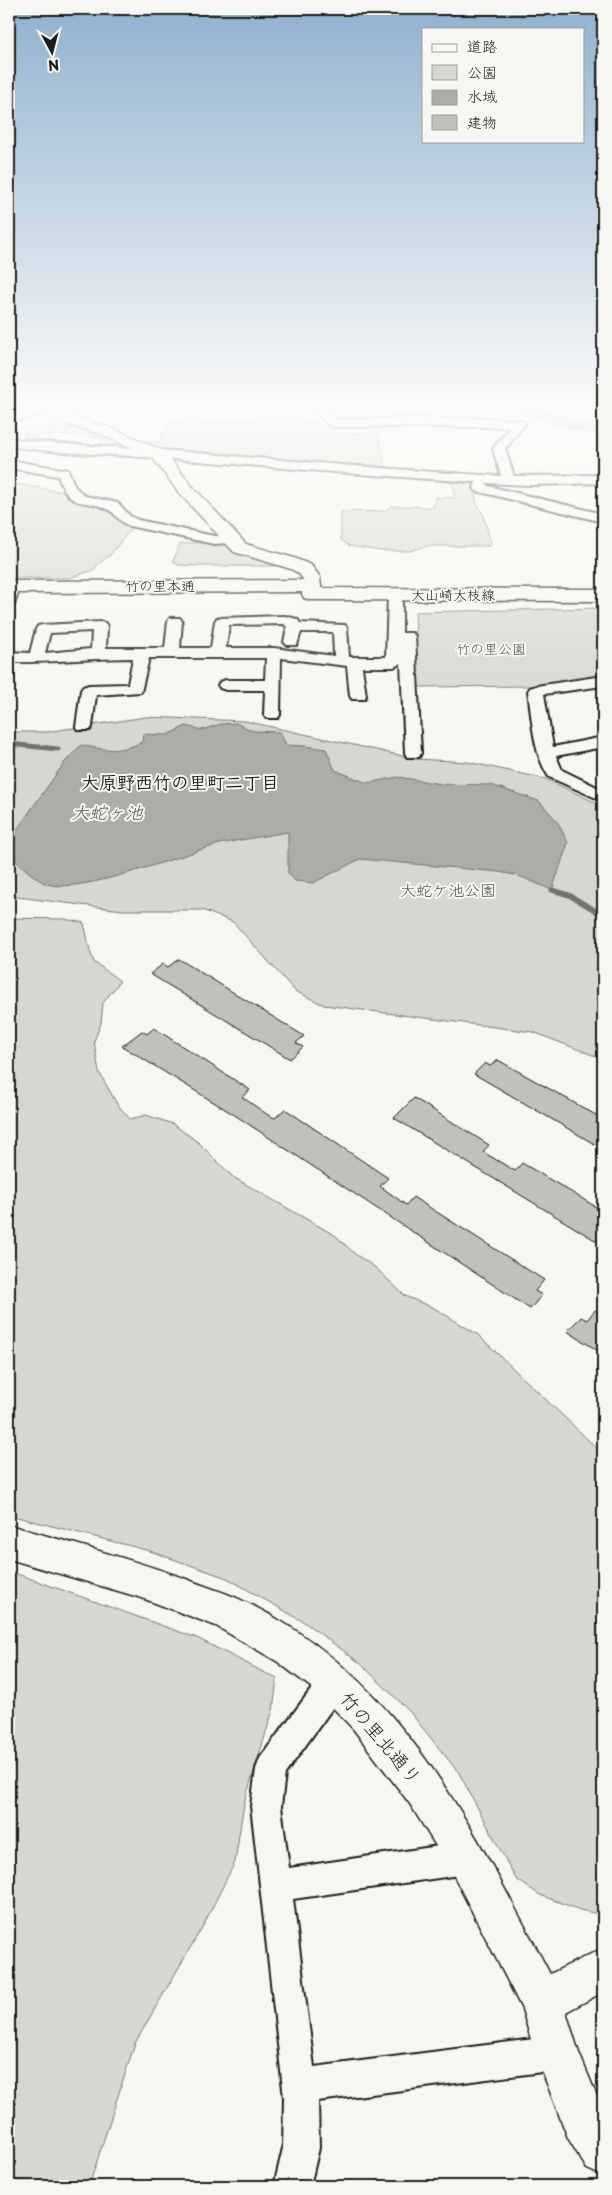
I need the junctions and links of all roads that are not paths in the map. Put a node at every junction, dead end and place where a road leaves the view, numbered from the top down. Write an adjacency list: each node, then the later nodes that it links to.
1 (115, 508): 5 (street)
2 (203, 508): 5 (main road)
3 (564, 508): 4 (street)
4 (603, 518)
5 (230, 539): 7 (main road)
6 (603, 587): 7 (main road, 大山崎大枝線)
7 (311, 590): 8 (main road, 竹の里本通); 9 (main road, 大山崎大枝線)
8 (10, 593)
9 (400, 595): 10 (main road, 大山崎大枝線); 21 (street); 29 (street)
10 (603, 595)
11 (175, 621): 15 (street)
12 (294, 627): 16 (street); 18 (street); 21 (street)
13 (98, 653): 14 (street); 20 (street); 20 (street)
14 (142, 653): 15 (street); 27 (street)
15 (172, 653): 16 (street)
16 (218, 653): 17 (street)
17 (274, 653): 18 (street); 24 (street)
18 (291, 654): 21 (street)
19 (9, 657): 20 (street)
20 (36, 658)
21 (348, 662): 25 (street)
22 (603, 681): 30 (street)
23 (225, 685): 24 (street)
24 (273, 685): 26 (street)
25 (358, 696)
26 (272, 715)
27 (84, 728)
28 (600, 747): 30 (street)
29 (413, 753)
30 (546, 753): 31 (street)
31 (603, 796)
32 (9, 1542): 33 (main road, 竹の里北通り)
33 (334, 1682): 34 (main road, 竹の里北通り); 35 (street)
34 (466, 1858): 35 (street); 37 (main road, 竹の里北通り)
35 (276, 1886): 39 (street)
36 (603, 1969): 37 (main road)
37 (541, 2002): 38 (main road, 竹の里北通り)
38 (557, 2053): 39 (street); 40 (main road, 竹の里北通り)
39 (299, 2086): 41 (street)
40 (603, 2152)
41 (292, 2186)

